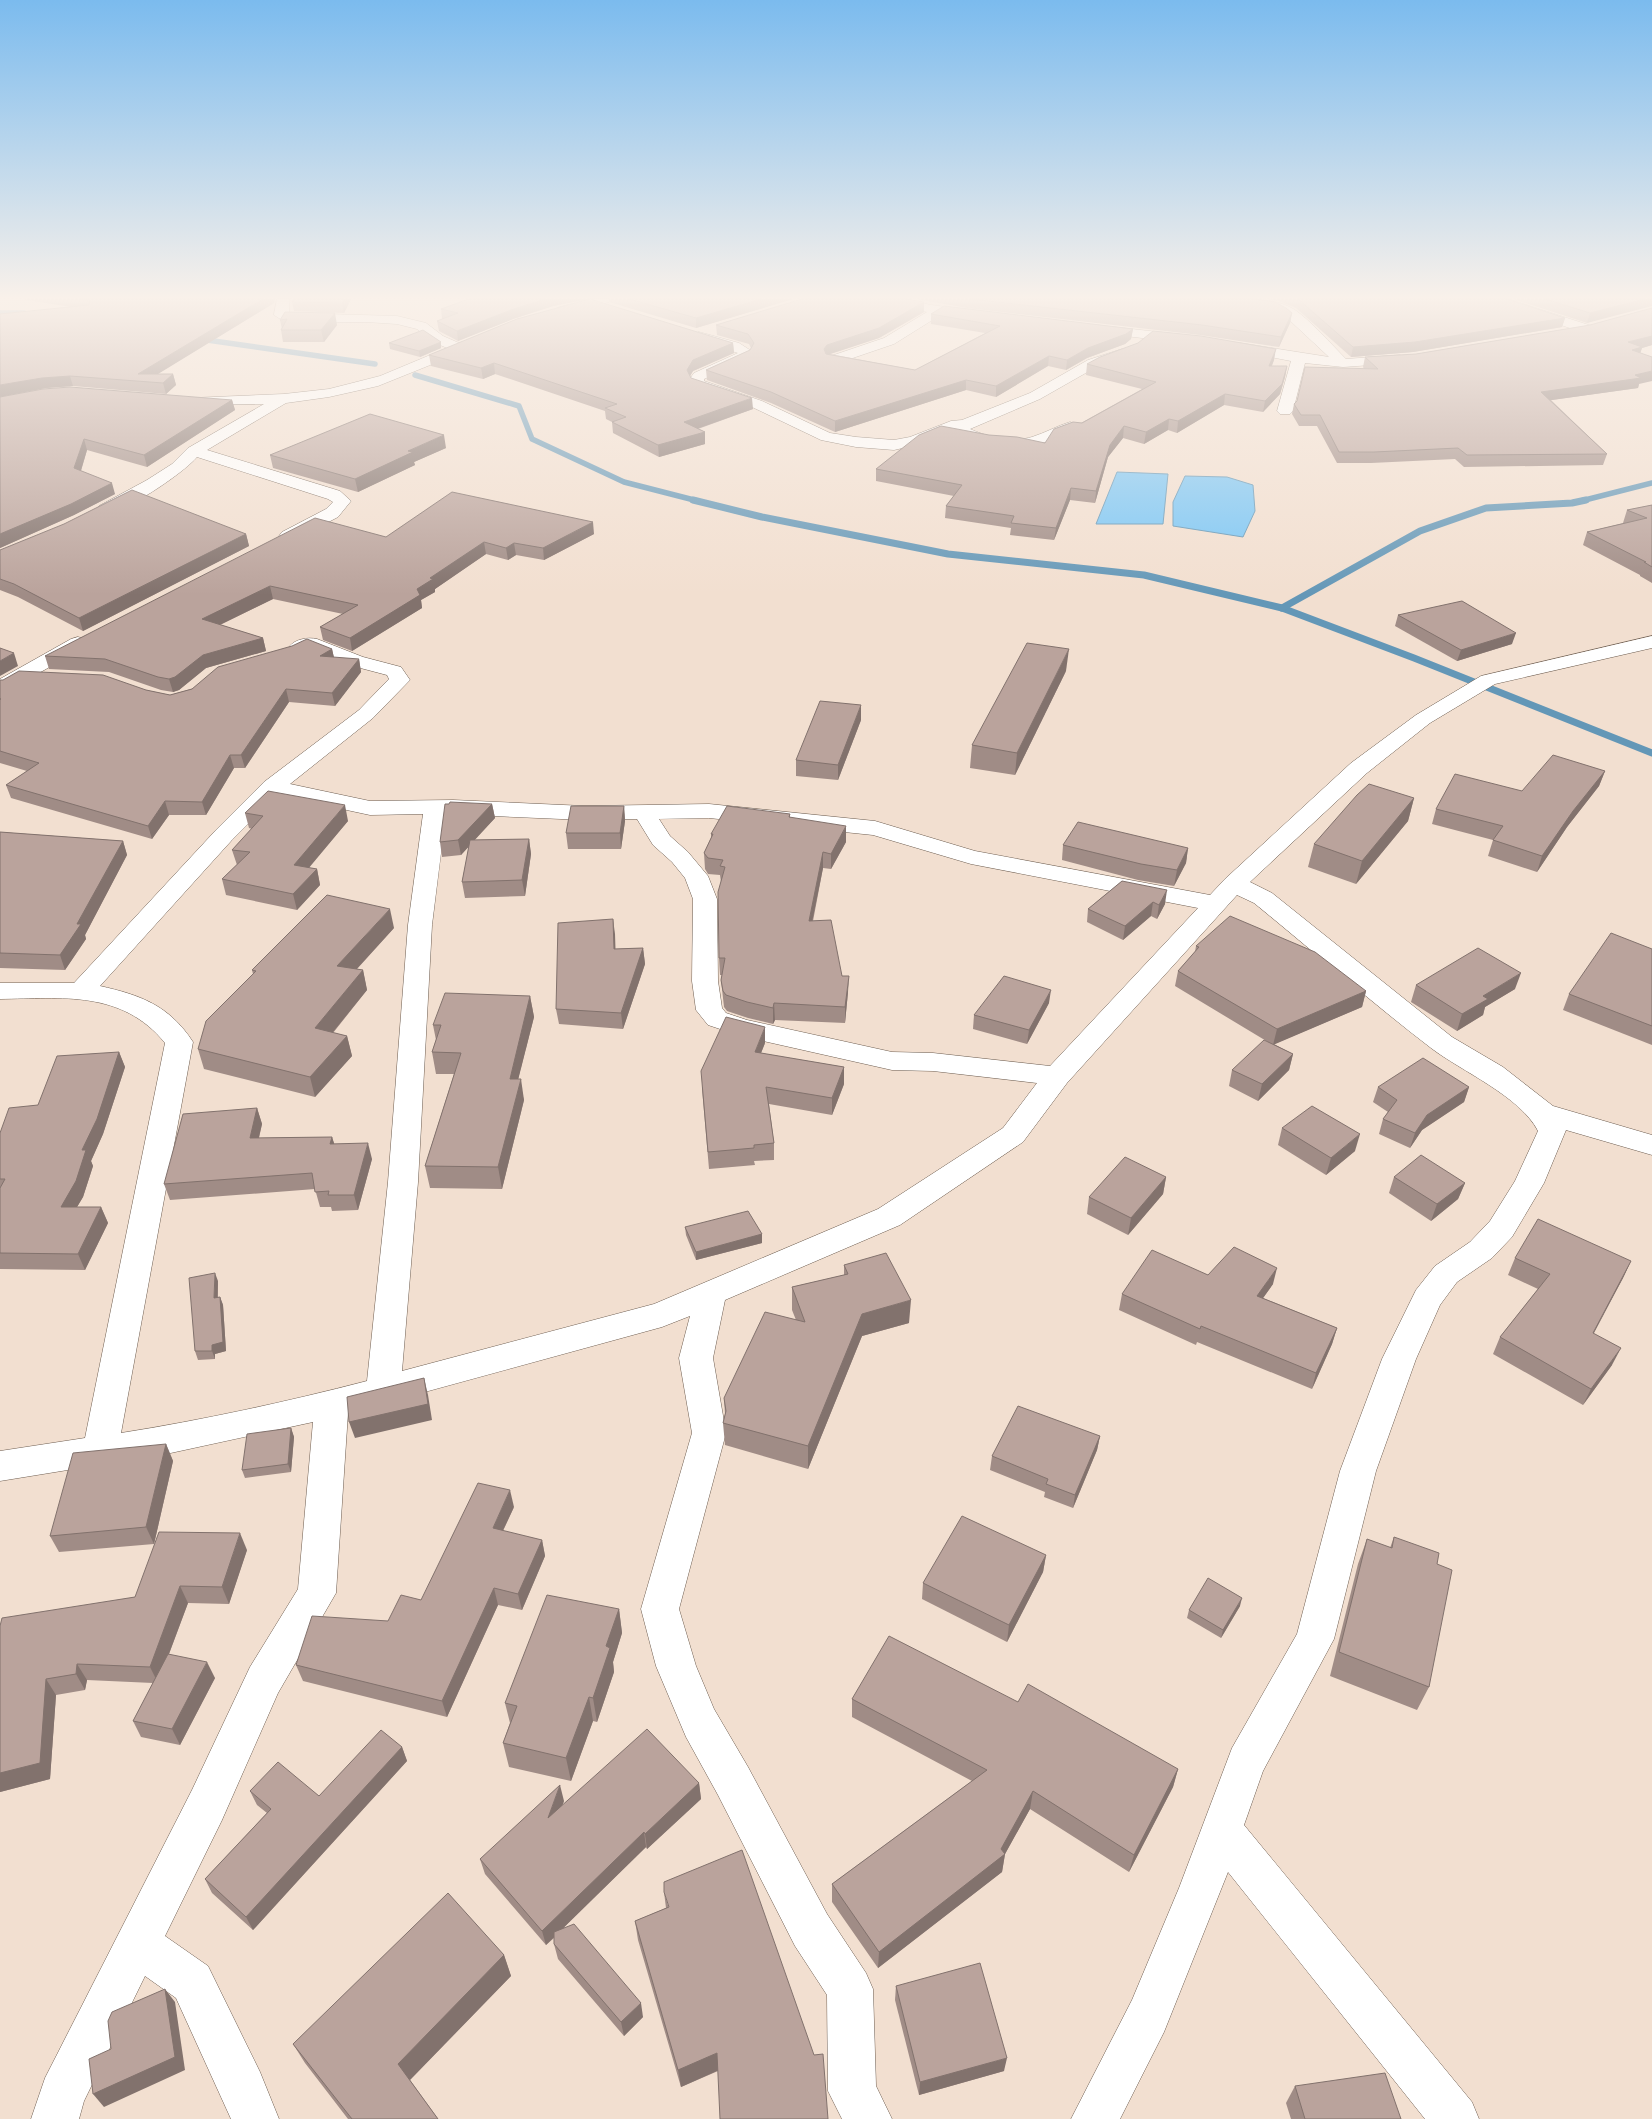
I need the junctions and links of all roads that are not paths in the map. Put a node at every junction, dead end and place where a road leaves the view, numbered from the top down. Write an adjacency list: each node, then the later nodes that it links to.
1 (290, 398): 5 (street)
2 (739, 398): 8 (street)
3 (1030, 398): 8 (street)
4 (1288, 398): 7 (street)
5 (284, 399): 6 (street); 10 (street)
6 (178, 400)
7 (1285, 411)
8 (964, 425): 9 (street)
9 (1070, 427)
10 (194, 451): 11 (street); 12 (street)
11 (89, 517)
12 (270, 545)
13 (94, 635): 16 (street)
14 (1652, 642): 22 (street)
15 (281, 655): 19 (street)
16 (21, 676): 17 (street); 18 (street)
17 (57, 677)
18 (0, 688)
19 (272, 787): 20 (street); 24 (street)
20 (435, 807): 21 (street); 29 (street)
21 (644, 812): 22 (street); 25 (street)
22 (1225, 894): 25 (street); 26 (street)
23 (0, 991): 24 (street)
24 (81, 991): 31 (street)
25 (1057, 1076): 28 (street)
26 (1543, 1114): 27 (street); 33 (street)
27 (1652, 1145)
28 (711, 1293): 29 (street); 37 (street)
29 (383, 1390): 30 (street)
30 (332, 1404): 31 (street); 34 (street)
31 (100, 1451): 32 (street)
32 (0, 1466)
33 (1222, 1831): 38 (street); 39 (street)
34 (138, 1944): 35 (street); 36 (street)
35 (55, 2119)
36 (255, 2119)
37 (868, 2119)
38 (1095, 2119)
39 (1455, 2119)

